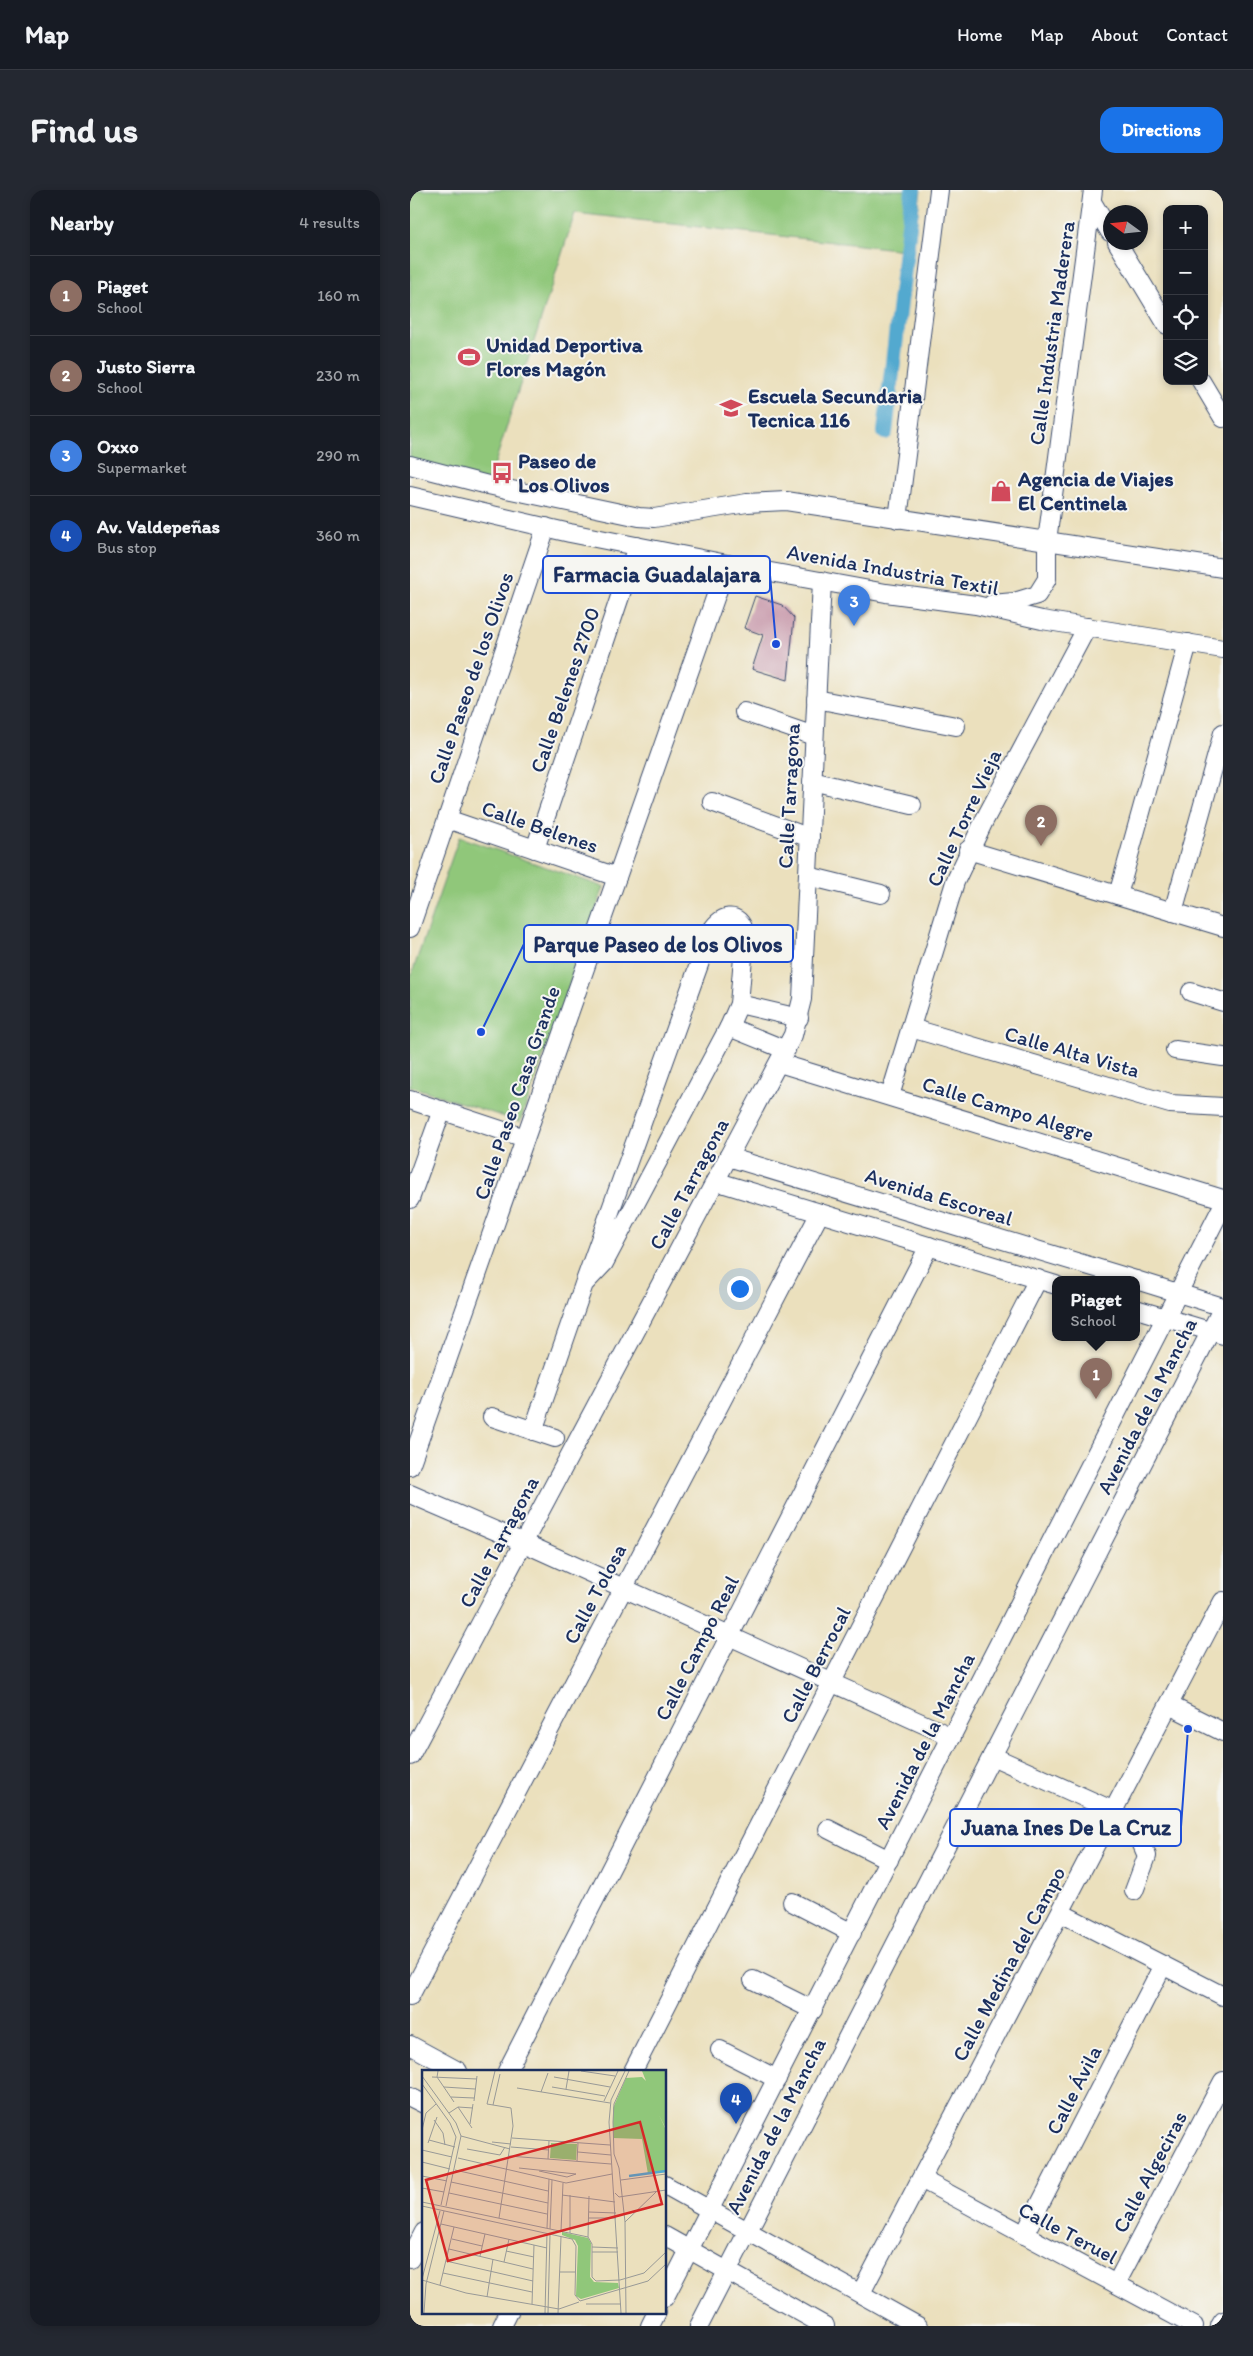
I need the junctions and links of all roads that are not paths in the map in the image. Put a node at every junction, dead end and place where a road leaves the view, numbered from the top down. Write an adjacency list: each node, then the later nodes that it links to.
1 (939, 190): 11 (street)
2 (1093, 196): 3 (street); 14 (street, Calle Industria Maderera)
3 (1103, 217)
4 (1122, 250): 5 (street)
5 (1163, 319)
6 (1202, 385): 7 (street)
7 (1223, 418)
8 (410, 465): 10 (street)
9 (410, 496): 12 (street, Avenida Industria Textil)
10 (583, 506): 11 (street); 13 (street)
11 (898, 519): 14 (street)
12 (546, 528): 13 (street, Avenida Industria Textil); 31 (street, Calle Paseo de los Olivos)
13 (570, 533): 15 (street, Avenida Industria Textil)
14 (1047, 541): 17 (street); 19 (street, Calle Industria Maderera)
15 (638, 546): 16 (street, Avenida Industria Textil); 33 (street, Calle Belenes 2700)
16 (726, 564): 18 (street, Avenida Industria Textil); 36 (street, Calle Paseo Casa Grande)
17 (1223, 568)
18 (822, 581): 19 (street, Avenida Industria Textil); 23 (street, Calle Tarragona)
19 (976, 605): 20 (street, Avenida Industria Textil)
20 (1087, 627): 21 (street, Avenida Industria Textil); 34 (street, Calle Torre Vieja)
21 (1188, 643): 22 (street, Avenida Industria Textil); 38 (street)
22 (1223, 649)
23 (816, 699): 25 (street); 27 (street, Calle Tarragona)
24 (744, 712): 27 (street)
25 (956, 726)
26 (1223, 733): 39 (street)
27 (814, 736): 28 (street, Calle Tarragona)
28 (812, 781): 30 (street); 32 (street, Calle Tarragona)
29 (712, 802): 32 (street)
30 (912, 805)
31 (447, 819): 33 (street, Calle Belenes); 41 (street, Calle Paseo de los Olivos)
32 (810, 838): 35 (street, Calle Tarragona)
33 (535, 849): 36 (street, Calle Belenes)
34 (968, 850): 38 (street); 47 (street, Calle Torre Vieja)
35 (808, 876): 37 (street); 45 (street, Calle Tarragona)
36 (617, 877): 55 (street, Calle Paseo Casa Grande)
37 (881, 894)
38 (1118, 895): 39 (street)
39 (1173, 912): 40 (street)
40 (1223, 927)
41 (410, 928)
42 (1191, 992): 43 (street)
43 (1223, 1002)
44 (739, 1004): 45 (street); 46 (street); 58 (street)
45 (799, 1018): 49 (street, Calle Tarragona)
46 (729, 1027): 49 (street, Calle Campo Alegre); 59 (street)
47 (911, 1028): 51 (street, Calle Torre Vieja); 53 (street, Calle Alta Vista)
48 (1175, 1050): 50 (street)
49 (783, 1057): 51 (street, Calle Campo Alegre); 56 (street, Calle Tarragona)
50 (1223, 1057)
51 (890, 1096): 61 (street, Calle Campo Alegre)
52 (410, 1100): 54 (street)
53 (1221, 1102)
54 (442, 1110): 55 (street); 60 (street)
55 (525, 1138): 78 (street, Calle Paseo Casa Grande)
56 (728, 1157): 57 (street, Calle Tarragona); 65 (street, Avenida Escoreal)
57 (715, 1181): 63 (street); 80 (street, Calle Tarragona)
58 (619, 1187): 59 (street); 68 (street)
59 (640, 1196): 68 (street)
60 (410, 1199)
61 (1223, 1199)
62 (1223, 1205): 70 (street, Avenida de la Mancha)
63 (820, 1213): 64 (street); 81 (street, Calle Tolosa)
64 (929, 1246): 66 (street); 83 (street, Calle Campo Real)
65 (1123, 1276)
66 (1038, 1279): 69 (street); 84 (street, Calle Berrocal)
67 (1140, 1281): 70 (street, Avenida Escoreal)
68 (584, 1284): 76 (street)
69 (1052, 1284)
70 (1178, 1293): 71 (street, Avenida Escoreal); 73 (street, Avenida de la Mancha)
71 (1223, 1307): 74 (street, Avenida de la Mancha)
72 (1140, 1310): 73 (street)
73 (1166, 1318): 74 (street); 87 (street, Avenida de la Mancha)
74 (1217, 1334): 89 (street, Avenida de la Mancha)
75 (492, 1417): 76 (street)
76 (533, 1431): 77 (street)
77 (555, 1438)
78 (410, 1466)
79 (410, 1494): 80 (street)
80 (524, 1543): 81 (street); 88 (street, Calle Tarragona)
81 (624, 1588): 83 (street); 99 (street, Calle Tolosa)
82 (1223, 1601): 85 (street, Calle Medina del Campo)
83 (728, 1636): 84 (street); 105 (street, Calle Campo Real)
84 (832, 1683): 87 (street); 106 (street, Calle Berrocal)
85 (1169, 1705): 86 (street); 90 (street, Calle Medina del Campo)
86 (1223, 1732)
87 (952, 1737): 92 (street, Avenida de la Mancha)
88 (410, 1756)
89 (992, 1756): 90 (street); 114 (street, Avenida de la Mancha)
90 (1114, 1811): 93 (street); 95 (street, Calle Medina del Campo)
91 (828, 1829): 92 (street)
92 (889, 1860): 96 (street, Avenida de la Mancha)
93 (1134, 1891)
94 (792, 1902): 96 (street)
95 (1061, 1912): 97 (street); 111 (street, Calle Medina del Campo)
96 (852, 1933): 101 (street, Avenida de la Mancha)
97 (1163, 1965): 100 (street); 115 (street, Calle Ávila)
98 (753, 1980): 101 (street)
99 (410, 1996)
100 (1223, 1996)
101 (813, 2010): 107 (street, Avenida de la Mancha)
102 (410, 2044): 104 (street)
103 (720, 2050): 107 (street)
104 (456, 2070)
105 (508, 2070)
106 (634, 2070)
107 (777, 2079): 113 (street, Avenida de la Mancha)
108 (1223, 2081): 121 (street, Calle Algeciras)
109 (410, 2096): 110 (street)
110 (422, 2103)
111 (922, 2180): 115 (street, Calle Teruel); 122 (street, Calle Medina del Campo)
112 (666, 2186): 113 (street)
113 (710, 2210): 114 (street); 118 (street, Avenida de la Mancha)
114 (748, 2231): 120 (street, Avenida de la Mancha); 122 (street)
115 (1024, 2235): 121 (street, Calle Teruel)
116 (422, 2236): 119 (street)
117 (666, 2237): 118 (street)
118 (690, 2249): 120 (street); 123 (street, Avenida de la Mancha)
119 (410, 2259)
120 (727, 2271): 129 (street, Avenida de la Mancha); 130 (street)
121 (1116, 2284): 132 (street, Calle Teruel)
122 (861, 2293): 131 (street)
123 (666, 2295)
124 (508, 2314): 127 (street)
125 (656, 2314): 128 (street)
126 (1223, 2321): 133 (street)
127 (502, 2326)
128 (650, 2326)
129 (699, 2326)
130 (825, 2326)
131 (918, 2326)
132 (1194, 2326)
133 (1220, 2326)

